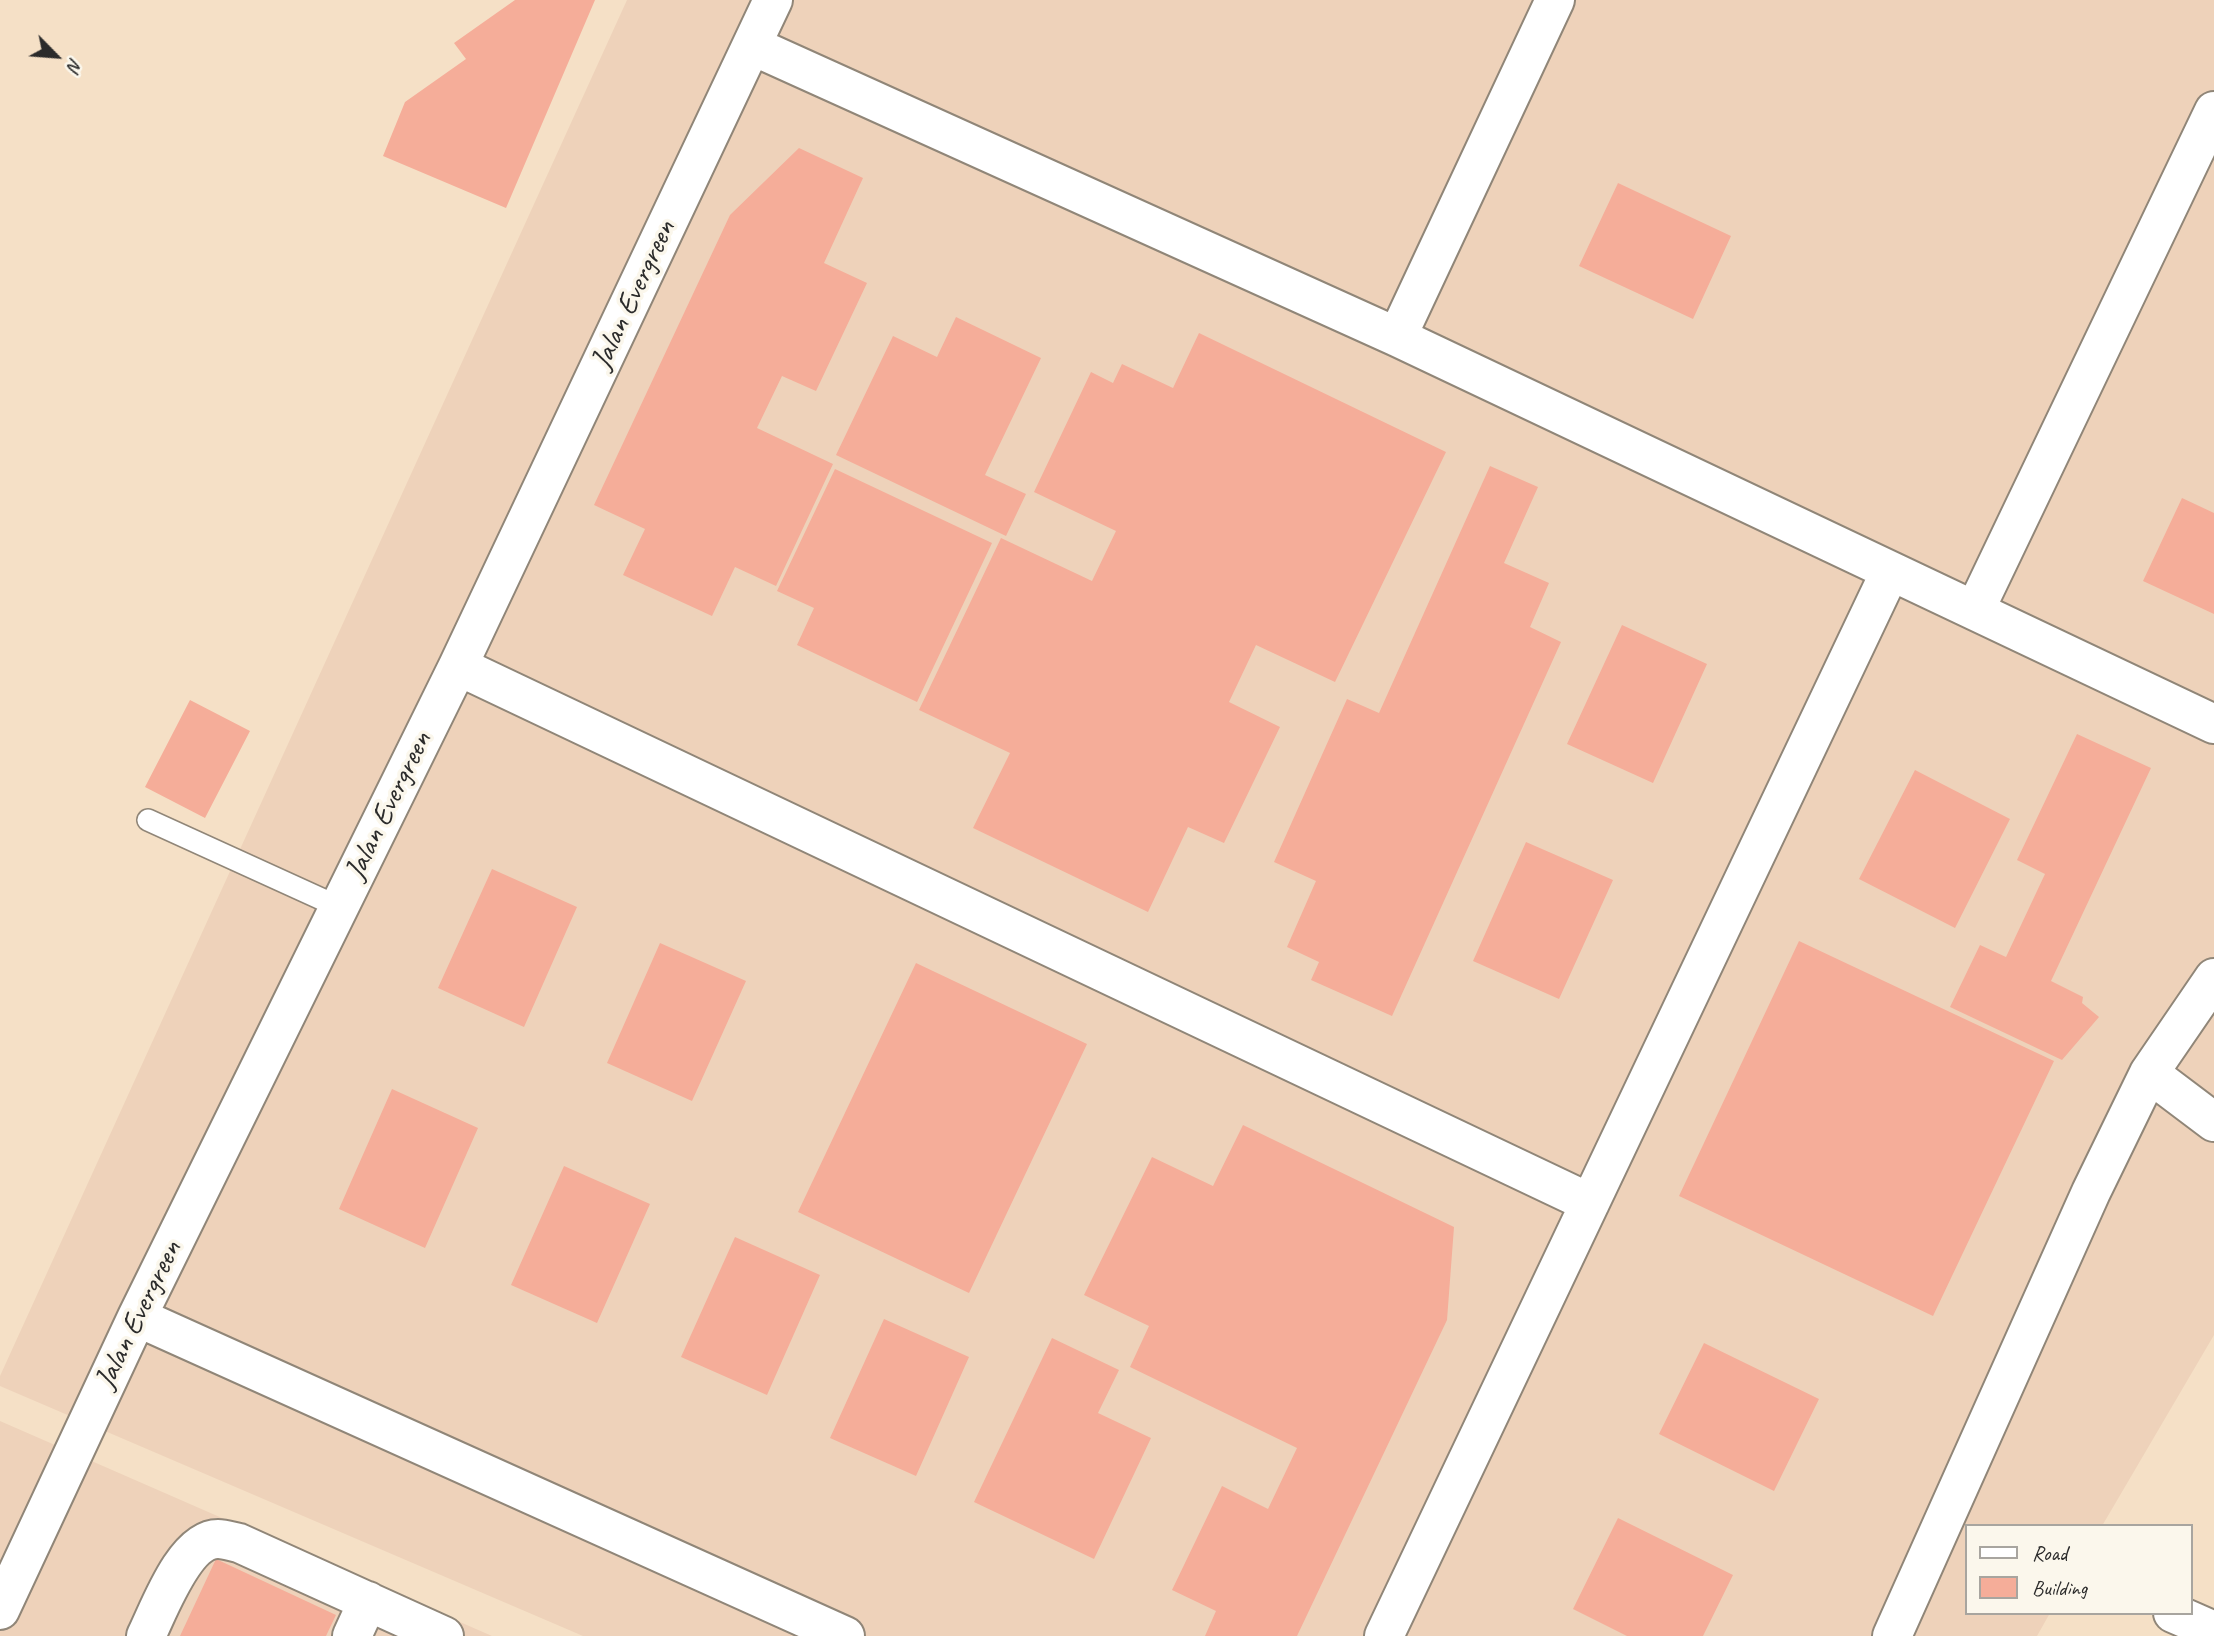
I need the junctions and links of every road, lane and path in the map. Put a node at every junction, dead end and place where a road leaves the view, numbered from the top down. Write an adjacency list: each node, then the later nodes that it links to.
1 (774, 0): 3 (street, Jalan Evergreen)
2 (1555, 0): 5 (street)
3 (753, 46): 5 (street); 8 (street, Jalan Evergreen)
4 (2214, 111): 7 (street)
5 (1397, 337): 6 (street)
6 (1890, 572): 7 (street); 15 (street)
7 (1975, 610): 9 (street)
8 (458, 666): 11 (street, Jalan Evergreen); 15 (street)
9 (2214, 724)
10 (148, 820): 11 (lane)
11 (339, 907): 16 (street, Jalan Evergreen)
12 (2214, 978): 13 (street)
13 (2149, 1073): 14 (street); 17 (street)
14 (2214, 1122)
15 (1590, 1203): 26 (street)
16 (137, 1317): 19 (street, Jalan Evergreen); 25 (street)
17 (1957, 1521): 27 (street)
18 (368, 1601): 22 (street); 23 (street); 24 (street)
19 (0, 1610)
20 (2178, 1615): 21 (street)
21 (2214, 1631)
22 (146, 1636)
23 (352, 1636)
24 (444, 1636)
25 (845, 1636)
26 (1384, 1636)
27 (1892, 1636)

